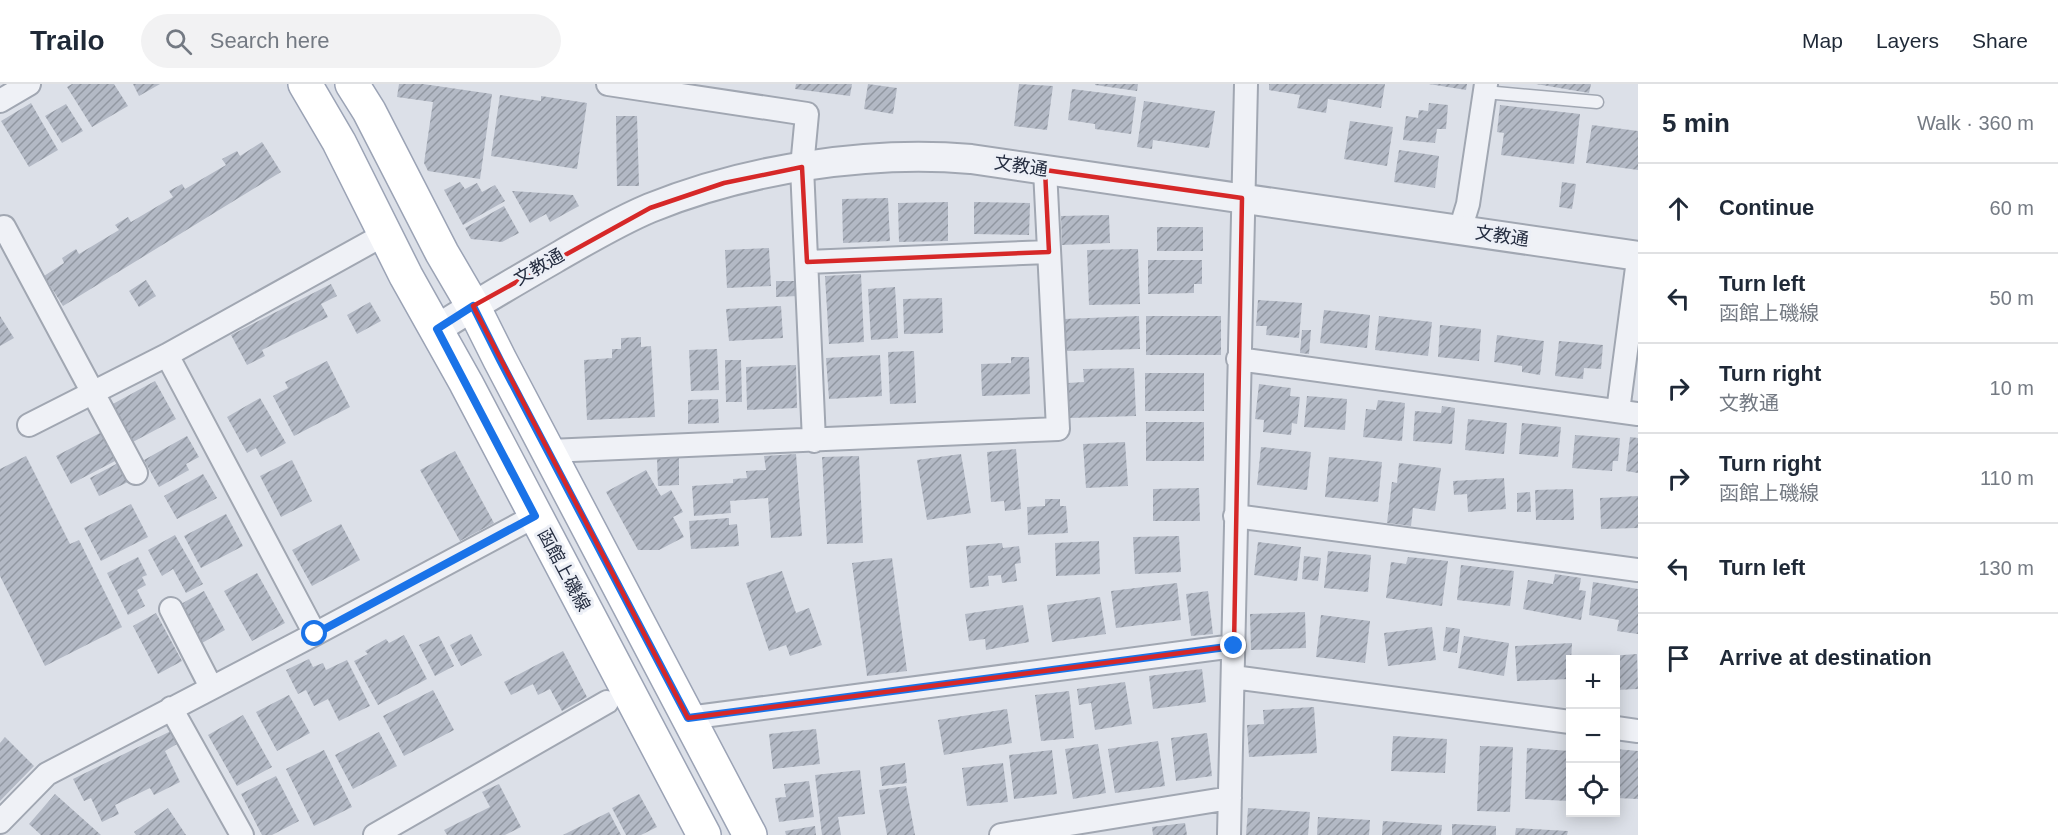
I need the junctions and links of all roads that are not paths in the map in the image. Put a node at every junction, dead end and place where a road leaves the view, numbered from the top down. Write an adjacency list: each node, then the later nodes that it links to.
1 (29, 84): 7 (street)
2 (304, 84): 14 (main road, 函館上磯線)
3 (352, 84): 19 (main road)
4 (608, 84): 9 (street)
5 (1246, 84): 11 (street)
6 (1486, 88): 8 (lane); 13 (street)
7 (0, 101)
8 (1597, 102)
9 (802, 167): 10 (street, 文教通); 18 (street); 19 (street, 文教通)
10 (1045, 170): 11 (street, 文教通); 15 (street)
11 (1242, 198): 13 (street, 文教通); 22 (street)
12 (0, 229): 23 (street)
13 (1460, 230): 16 (street, 文教通)
14 (385, 234): 20 (main road, 函館上磯線); 21 (street)
15 (1049, 252): 18 (street); 26 (street)
16 (1638, 256)
17 (1638, 260): 24 (street)
18 (807, 262): 26 (street)
19 (473, 306): 20 (street, 文教通); 27 (main road)
20 (437, 329): 29 (main road, 函館上磯線)
21 (167, 355): 23 (street); 33 (street)
22 (1238, 359): 24 (street); 30 (street)
23 (92, 392): 25 (street); 28 (street)
24 (1628, 412)
25 (29, 424)
26 (814, 441): 27 (street)
27 (549, 451): 39 (main road)
28 (136, 473)
29 (535, 516): 33 (street); 47 (main road, 函館上磯線)
30 (1235, 516): 31 (street); 34 (street)
31 (1638, 570)
32 (171, 609): 36 (street)
33 (315, 634): 36 (street)
34 (1234, 646): 35 (street); 39 (street)
35 (1233, 677): 40 (street); 43 (street)
36 (211, 687): 38 (street)
37 (607, 702): 46 (street)
38 (171, 708): 44 (street); 45 (street)
39 (688, 718): 48 (main road)
40 (1566, 721)
41 (1620, 729): 42 (street)
42 (1638, 731)
43 (1230, 798): 49 (street); 50 (street)
44 (0, 822)
45 (242, 835)
46 (375, 835)
47 (704, 835)
48 (750, 835)
49 (1001, 835)
50 (1229, 835)

